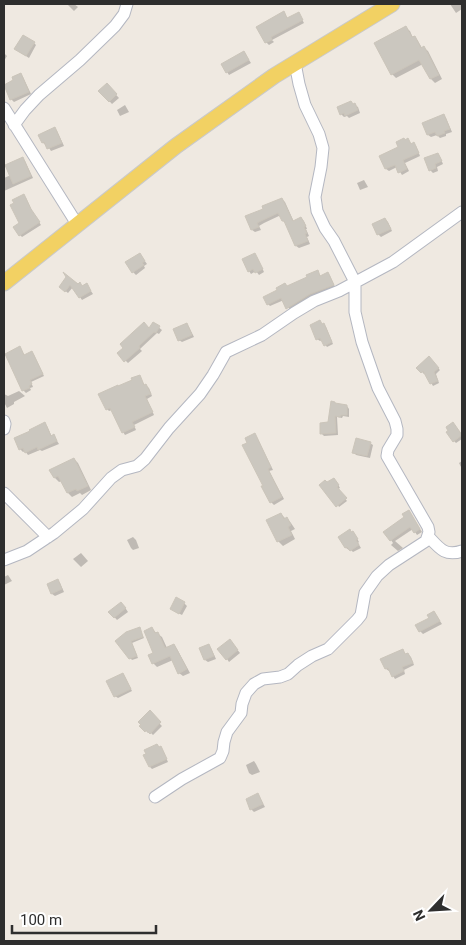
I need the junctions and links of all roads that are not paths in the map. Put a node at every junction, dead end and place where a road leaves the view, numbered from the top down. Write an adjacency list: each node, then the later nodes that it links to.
1 (127, 4): 5 (street)
2 (392, 4): 3 (main road)
3 (295, 63): 7 (main road); 9 (street)
4 (4, 108): 5 (street)
5 (14, 125): 7 (street)
6 (462, 212): 9 (street)
7 (77, 224): 8 (main road)
8 (4, 281)
9 (355, 282): 13 (street); 14 (street)
10 (4, 420): 11 (street)
11 (4, 429)
12 (4, 493): 14 (street)
13 (428, 536): 15 (street); 17 (street)
14 (48, 537): 16 (street)
15 (462, 551)
16 (4, 560)
17 (155, 797)

